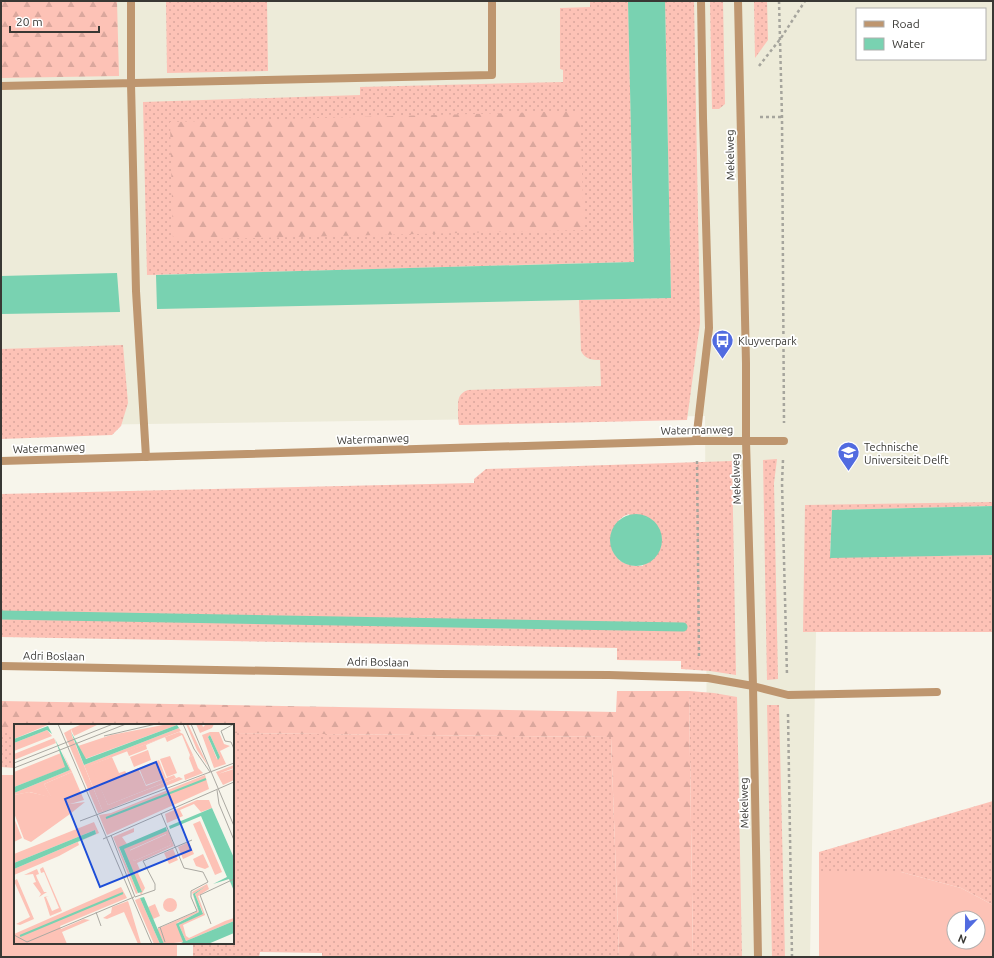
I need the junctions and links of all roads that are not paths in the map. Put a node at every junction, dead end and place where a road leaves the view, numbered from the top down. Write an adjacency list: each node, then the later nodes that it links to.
1 (131, 1): 5 (street)
2 (492, 1): 5 (street)
3 (701, 1): 7 (street)
4 (738, 1): 8 (street, Mekelweg)
5 (131, 84): 6 (street); 10 (street)
6 (1, 86)
7 (696, 441): 8 (street, Watermanweg); 10 (street, Watermanweg)
8 (746, 441): 9 (street, Watermanweg); 13 (street, Mekelweg)
9 (784, 441)
10 (146, 457): 11 (street, Watermanweg)
11 (1, 461)
12 (1, 666): 13 (street, Adri Boslaan)
13 (753, 686): 14 (street, Adri Boslaan); 15 (street, Mekelweg)
14 (937, 692)
15 (758, 957)

